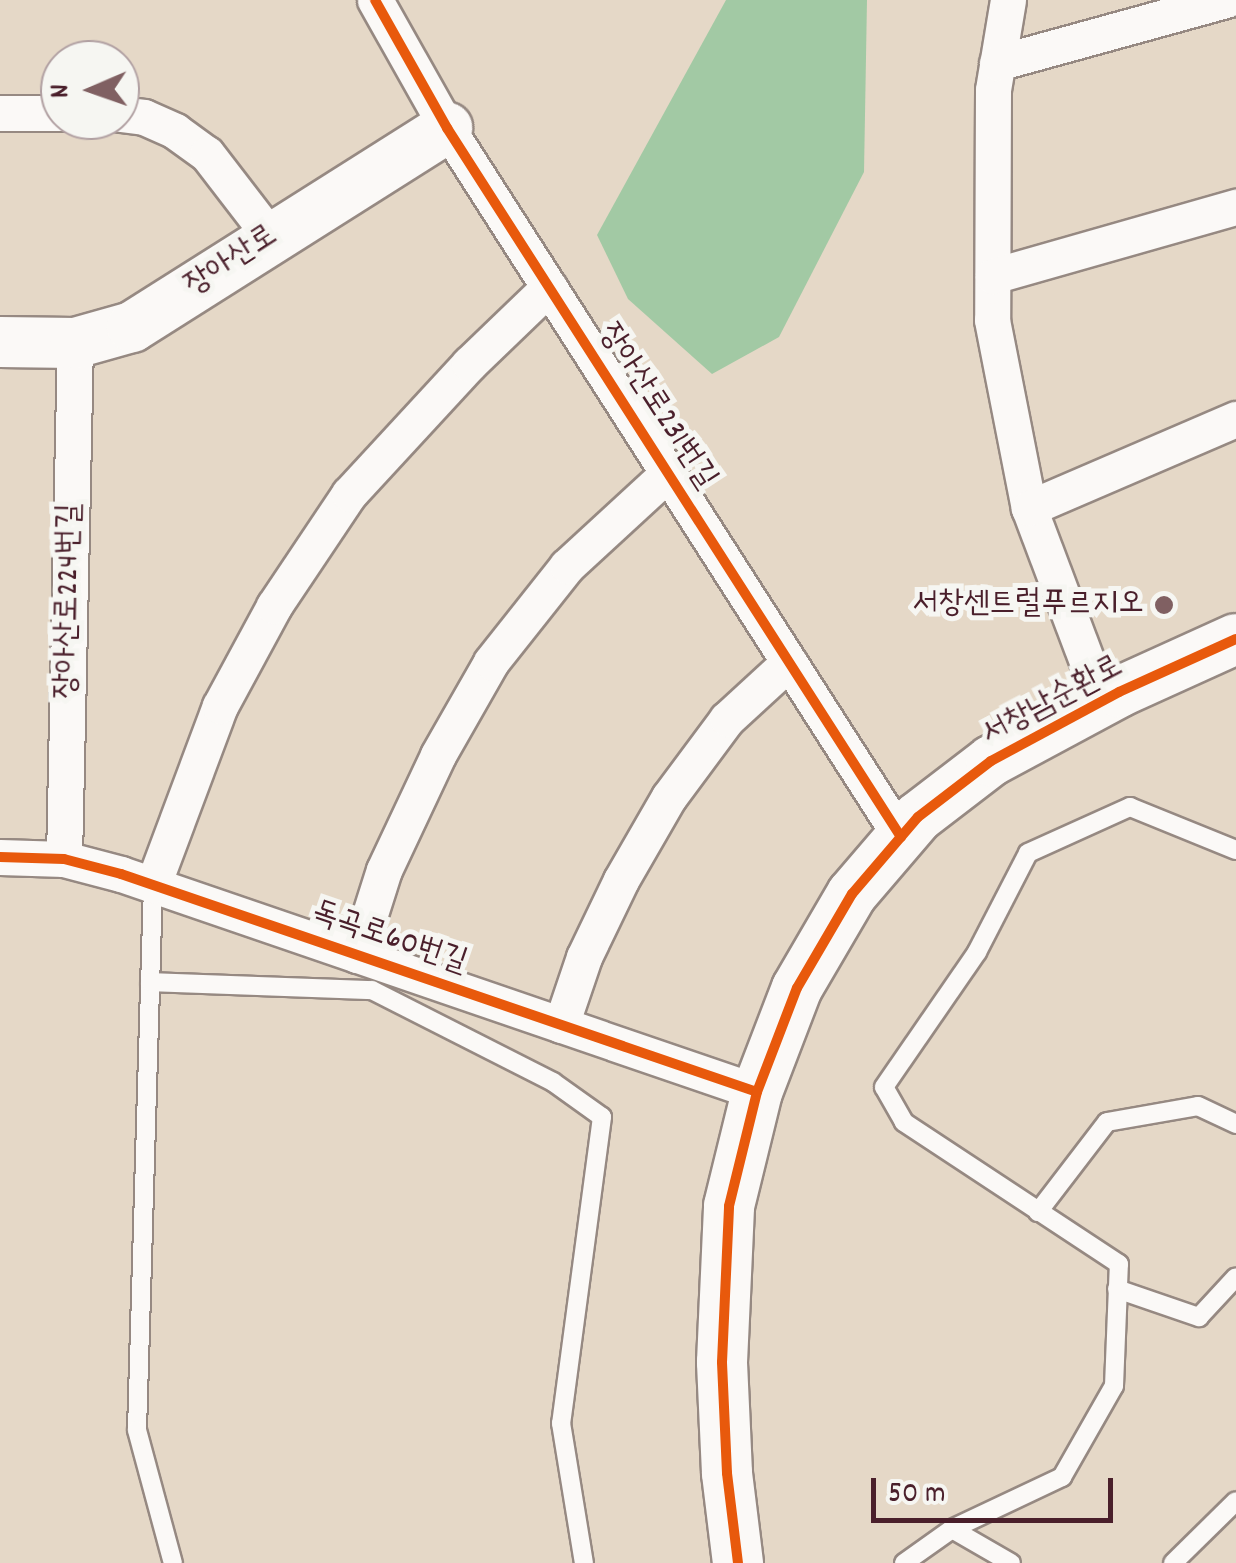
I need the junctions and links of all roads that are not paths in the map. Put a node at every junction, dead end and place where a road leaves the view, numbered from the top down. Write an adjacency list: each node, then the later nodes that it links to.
1 (375, 0): 8 (street, 장아산로231번길)
2 (1008, 0): 4 (street)
3 (1226, 0): 4 (street)
4 (997, 63): 11 (street)
5 (40, 112): 6 (street)
6 (0, 113)
7 (140, 116): 10 (street)
8 (447, 128): 10 (street, 장아산로); 12 (street, 장아산로231번길)
9 (1236, 206): 11 (street)
10 (272, 236): 14 (street, 장아산로)
11 (993, 276): 17 (street)
12 (549, 287): 16 (street, 장아산로231번길); 25 (street)
13 (0, 342): 14 (street, 장아산로)
14 (76, 343): 24 (street, 장아산로224번길)
15 (1236, 419): 17 (street)
16 (668, 473): 19 (street, 장아산로231번길); 26 (street, 장아산로231번길)
17 (1030, 508): 20 (street)
18 (1236, 639): 20 (street, 서창남순환로)
19 (789, 662): 21 (street, 장아산로231번길); 28 (street)
20 (1102, 701): 21 (street, 서창남순환로)
21 (901, 836): 29 (street, 서창남순환로)
22 (1236, 850): 31 (lane)
23 (0, 857): 24 (street, 독곡로60번길)
24 (64, 859): 25 (street, 독곡로60번길)
25 (152, 885): 26 (street, 독곡로60번길); 27 (lane)
26 (356, 954): 28 (street, 독곡로60번길)
27 (150, 982): 36 (lane); 37 (lane)
28 (562, 1025): 29 (street, 독곡로60번길)
29 (757, 1092): 38 (street, 서창남순환로)
30 (1236, 1124): 31 (lane)
31 (1038, 1212): 33 (lane)
32 (1236, 1277): 33 (lane)
33 (1117, 1289): 35 (lane)
34 (1236, 1501): 41 (lane)
35 (952, 1530): 39 (lane); 40 (lane)
36 (173, 1563)
37 (584, 1563)
38 (738, 1563)
39 (904, 1563)
40 (1011, 1563)
41 (1173, 1563)

